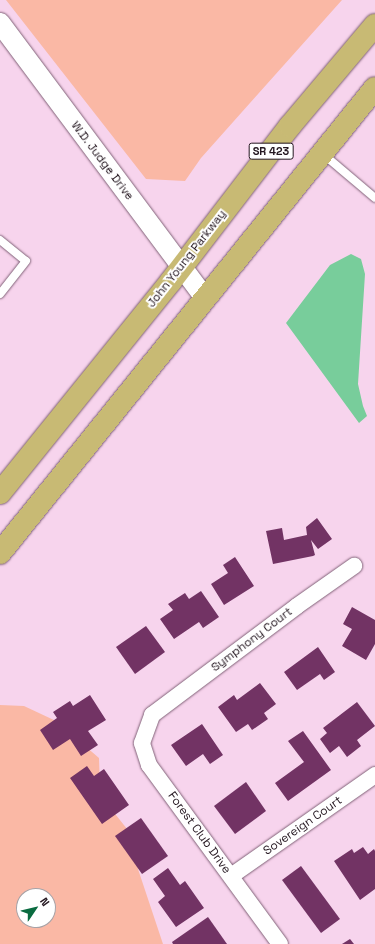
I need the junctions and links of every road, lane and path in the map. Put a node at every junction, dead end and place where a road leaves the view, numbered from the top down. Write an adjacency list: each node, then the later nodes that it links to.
1 (0, 23): 7 (street, W.D. Judge Drive)
2 (375, 24): 7 (main road, John Young Parkway / SR 423)
3 (375, 88): 4 (main road, SR 423)
4 (322, 153): 5 (lane); 9 (main road, SR 423)
5 (375, 198)
6 (0, 240): 8 (lane)
7 (182, 267): 9 (street, W.D. Judge Drive); 10 (main road, John Young Parkway / SR 423)
8 (0, 294)
9 (205, 298): 11 (main road, SR 423)
10 (0, 493)
11 (0, 553)
12 (354, 566): 13 (street, Symphony Court)
13 (152, 715): 15 (street, Forest Club Drive)
14 (375, 775): 15 (street, Sovereign Court)
15 (231, 876): 16 (street, Forest Club Drive)
16 (280, 944)

